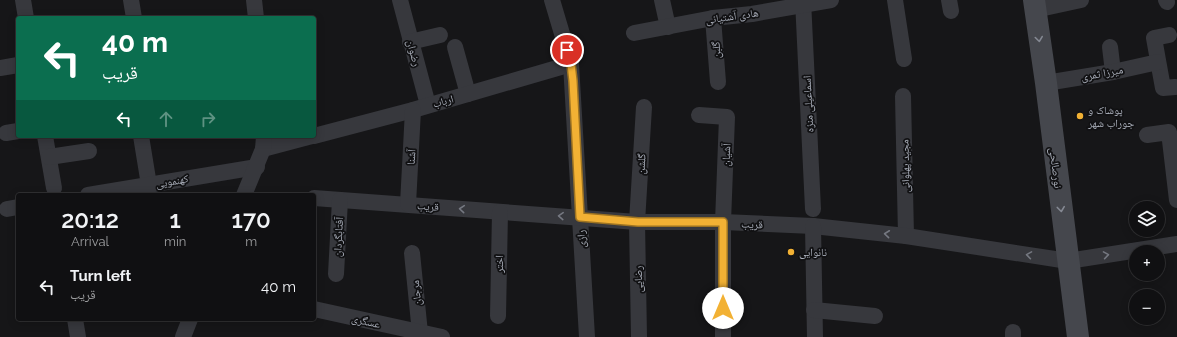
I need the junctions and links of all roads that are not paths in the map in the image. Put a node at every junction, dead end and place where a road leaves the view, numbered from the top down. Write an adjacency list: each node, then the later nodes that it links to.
1 (23, 0): 13 (street)
2 (131, 0): 14 (street)
3 (254, 0): 15 (street)
4 (400, 0): 21 (street, رضوان)
5 (552, 0): 26 (street, رازی)
6 (662, 0): 17 (street)
7 (831, 0): 10 (street, هادی آشتیانی)
8 (896, 0): 24 (street)
9 (1081, 0): 11 (street)
10 (803, 2): 12 (street, هادی آشتیانی); 55 (street, اسماعیلی منزه)
11 (1034, 5): 31 (main road, نورصالحی, one-way to 31)
12 (751, 7): 16 (street, هادی آشتیانی)
13 (26, 16)
14 (134, 16)
15 (256, 16)
16 (714, 18): 17 (street, هادی آشتیانی); 30 (street, گلبن)
17 (668, 26): 18 (street, هادی آشتیانی)
18 (634, 33)
19 (440, 35): 21 (street)
20 (1162, 37): 25 (street)
21 (410, 42): 36 (street, رضوان)
22 (455, 47): 33 (street)
23 (1110, 48): 29 (street)
24 (904, 59)
25 (1158, 62): 29 (street, میرزا ثمری); 32 (street)
26 (571, 64): 33 (street, ارباب); 57 (street, رازی)
27 (16, 65): 28 (street)
28 (0, 68)
29 (1113, 72): 31 (street, میرزا ثمری)
30 (718, 82)
31 (1046, 83): 64 (main road, نورصالحی, one-way to 64)
32 (1169, 87)
33 (468, 94): 36 (street, ارباب)
34 (904, 96): 61 (street, مجید پهلوانی)
35 (644, 107): 58 (street, گلشن)
36 (421, 108): 38 (street, ارباب); 54 (street, آشنا)
37 (699, 115): 59 (street, آشیان)
38 (316, 135)
39 (1147, 135): 53 (street)
40 (45, 138): 45 (street)
41 (141, 138): 47 (street)
42 (296, 138): 43 (street, ارباب)
43 (263, 142): 46 (street)
44 (89, 151): 45 (street)
45 (49, 157): 48 (street)
46 (256, 167): 47 (street, کهنمویی); 50 (street)
47 (149, 185): 49 (street, کهنمویی)
48 (54, 188)
49 (100, 193)
50 (246, 193)
51 (316, 198): 52 (street, قریب)
52 (340, 200): 54 (street, قریب); 65 (street, آفتابگردان)
53 (1177, 200)
54 (408, 204): 56 (street, قریب, one-way to 54)
55 (813, 209)
56 (500, 212): 57 (street, قریب, one-way to 56); 68 (street, اختر)
57 (580, 217): 58 (street, قریب); 76 (street, رازی)
58 (638, 222): 59 (street, قریب); 77 (street, رضایی)
59 (723, 222): 60 (street, قریب); 78 (street)
60 (813, 226): 61 (street, قریب, one-way to 60); 67 (street)
61 (906, 236): 64 (street, قریب, one-way to 61)
62 (1177, 244): 64 (street, قریب, one-way to 62)
63 (412, 253): 72 (street, مرجان)
64 (1068, 261): 80 (main road, نورصالحی)
65 (336, 274)
66 (316, 309): 72 (street, عسگری)
67 (814, 310): 69 (street); 79 (street)
68 (498, 316)
69 (875, 316)
70 (75, 321): 73 (street)
71 (189, 321): 74 (street)
72 (420, 333): 75 (street, عسگری)
73 (78, 337)
74 (183, 337)
75 (442, 337)
76 (588, 337)
77 (639, 337)
78 (723, 337)
79 (815, 337)
80 (1078, 337)

